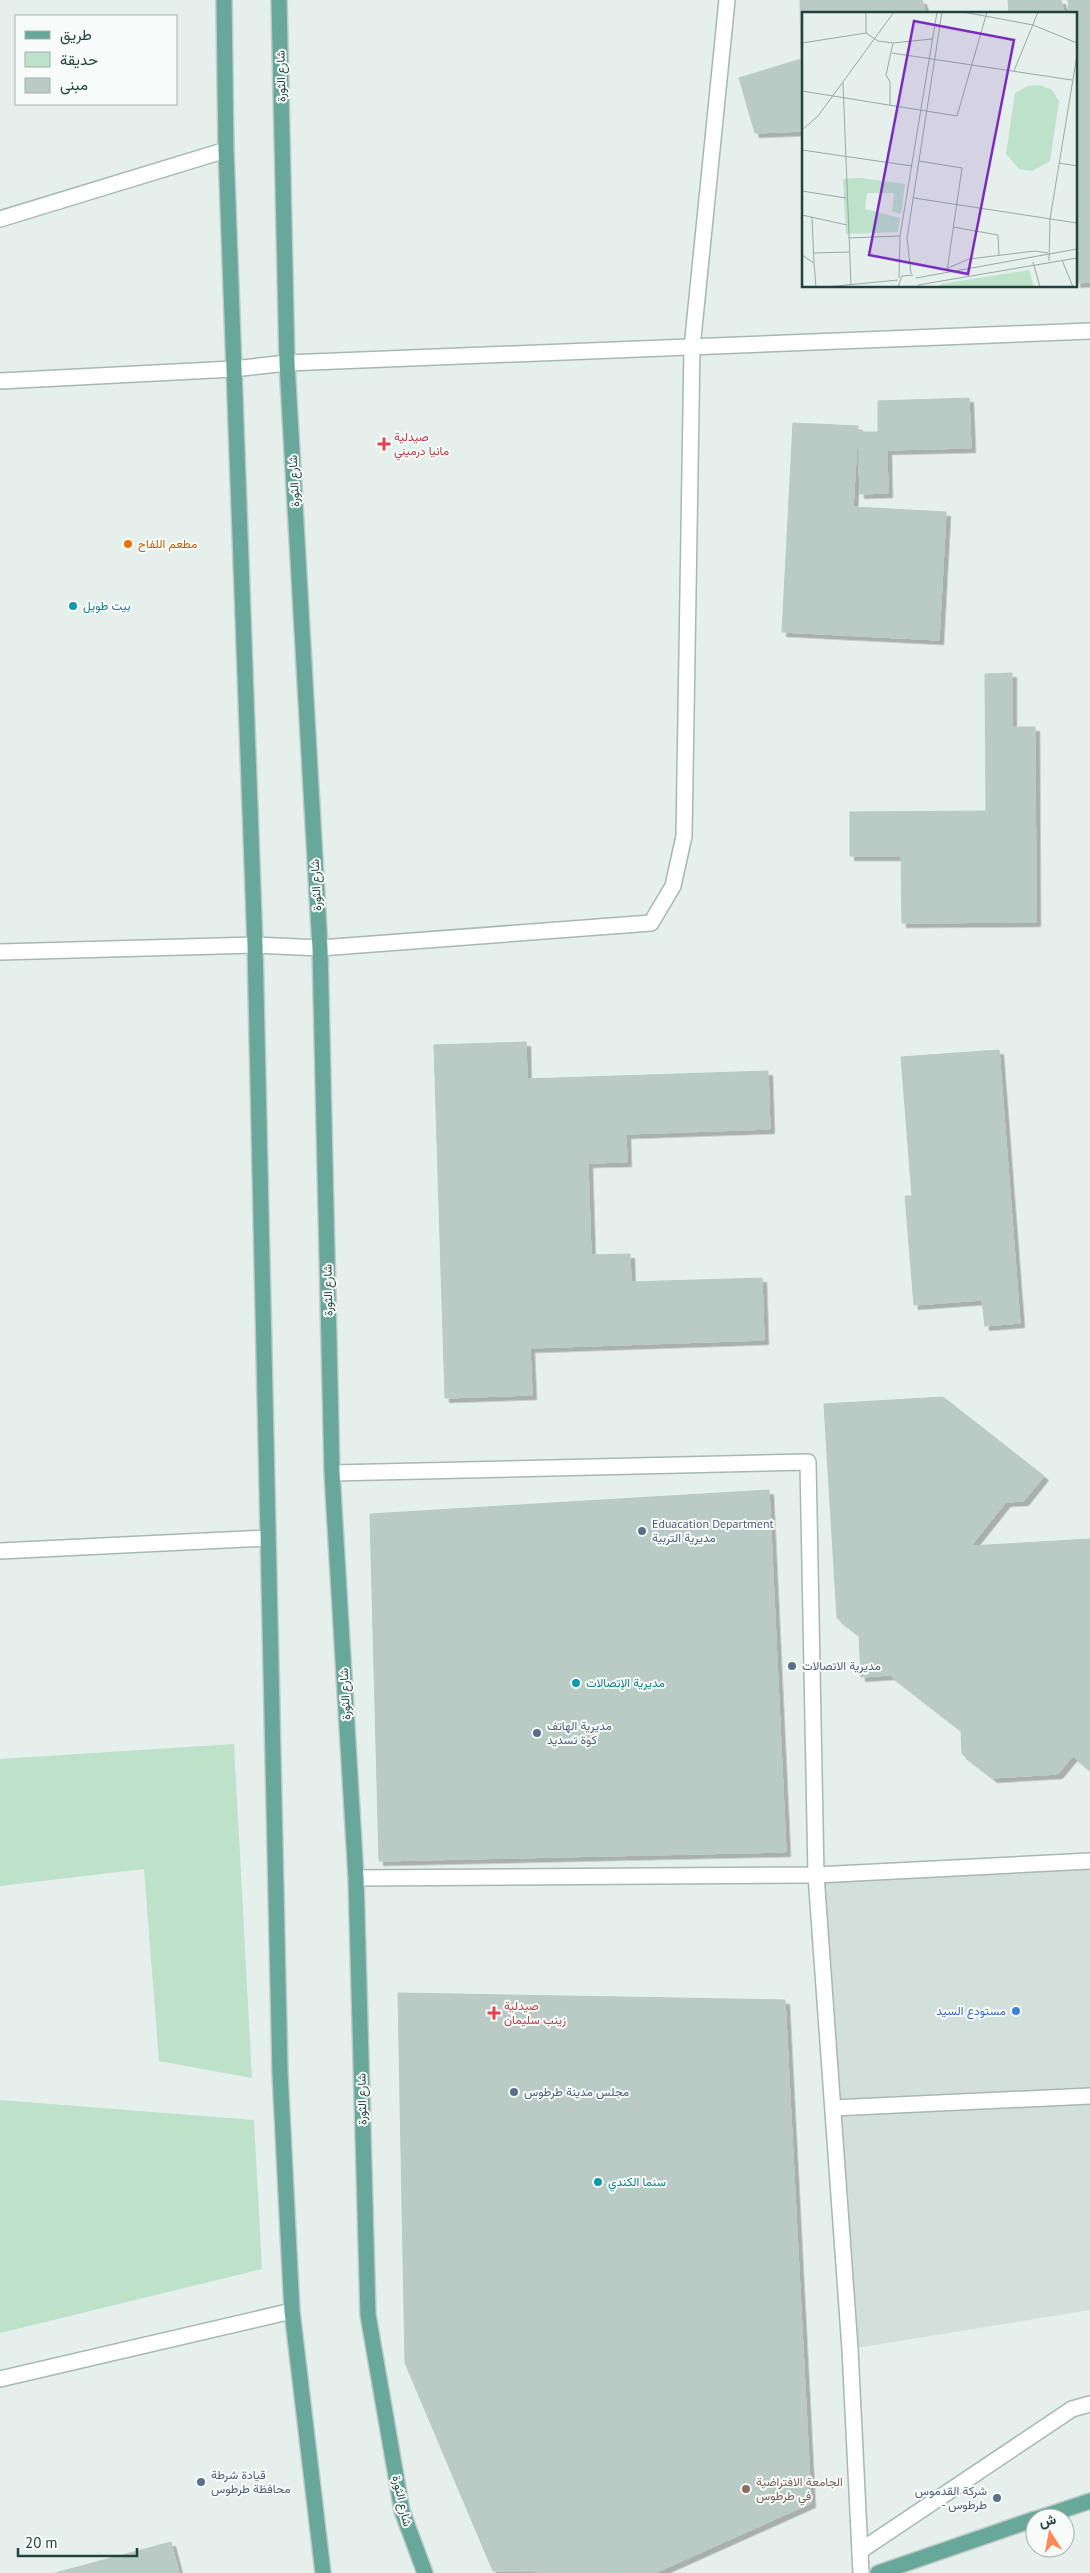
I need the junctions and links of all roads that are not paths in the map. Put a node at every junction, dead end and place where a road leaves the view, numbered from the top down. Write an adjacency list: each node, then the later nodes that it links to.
1 (224, 0): 4 (main road)
2 (279, 0): 8 (main road, شارع الثورة)
3 (727, 0): 7 (street)
4 (226, 150): 5 (street); 9 (main road)
5 (0, 219)
6 (1090, 331): 7 (street)
7 (692, 348): 8 (street); 12 (street)
8 (287, 363): 9 (street); 12 (main road, شارع الثورة)
9 (233, 369): 10 (street); 11 (main road)
10 (0, 380)
11 (255, 945): 12 (street); 13 (street); 15 (main road)
12 (320, 948): 14 (main road, شارع الثورة)
13 (0, 952)
14 (332, 1473): 18 (street); 19 (main road, شارع الثورة)
15 (268, 1538): 16 (street); 22 (main road)
16 (0, 1551)
17 (1090, 1861): 18 (street)
18 (816, 1875): 19 (street); 21 (street)
19 (356, 1878): 30 (main road, شارع الثورة)
20 (1090, 2096): 21 (street)
21 (833, 2108): 28 (street)
22 (292, 2311): 23 (street); 29 (main road)
23 (0, 2379)
24 (1090, 2404): 28 (street)
25 (1090, 2500): 26 (main road)
26 (1067, 2508)
27 (1025, 2522): 32 (main road)
28 (860, 2551): 31 (street)
29 (323, 2573)
30 (425, 2573)
31 (861, 2573)
32 (878, 2573)

